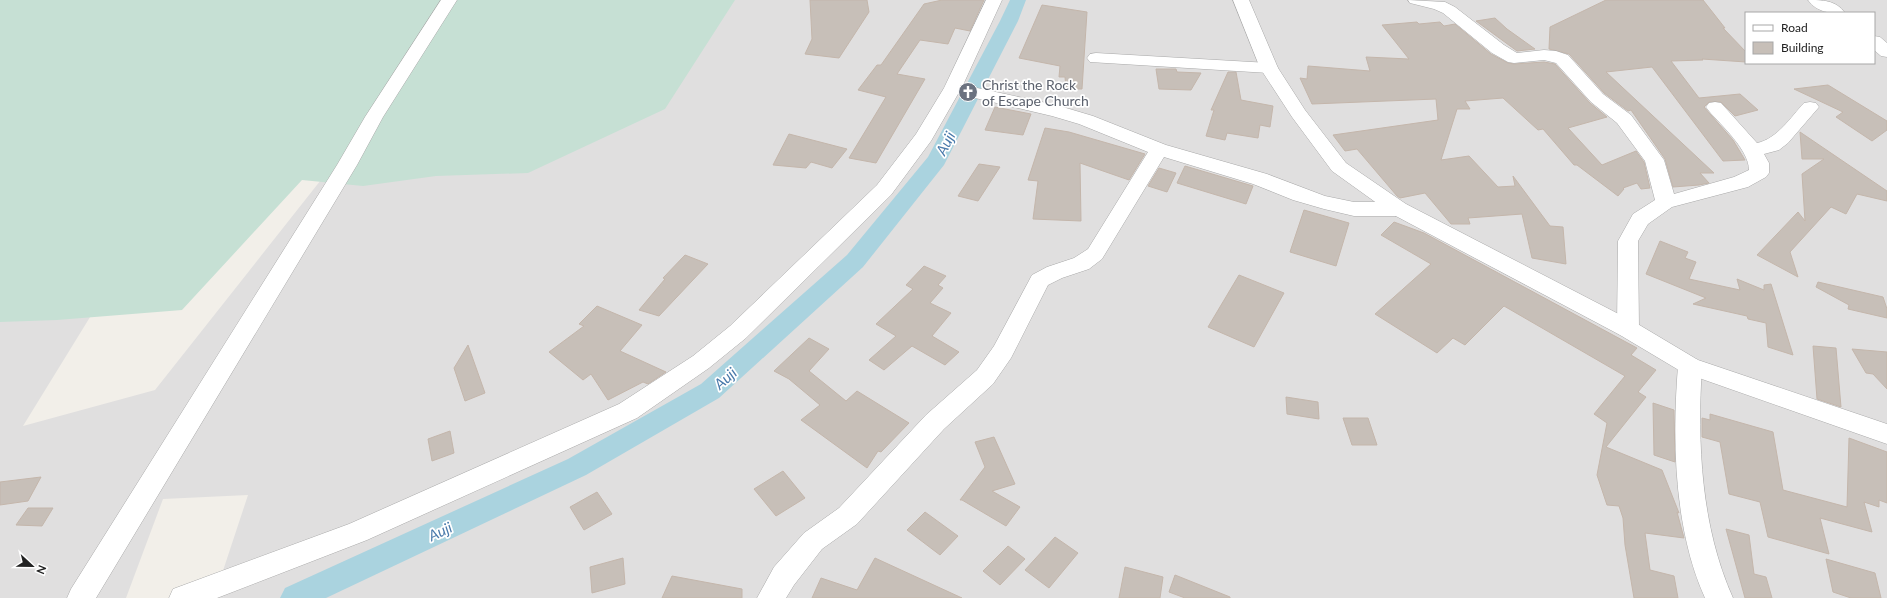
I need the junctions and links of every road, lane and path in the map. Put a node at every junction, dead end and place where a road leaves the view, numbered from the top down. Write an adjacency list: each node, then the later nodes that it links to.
1 (449, 0): 19 (street)
2 (994, 0): 9 (street)
3 (1241, 0): 8 (street)
4 (1416, 0): 14 (street)
5 (1816, 0): 6 (street)
6 (1835, 12)
7 (1096, 58): 8 (street)
8 (1269, 68): 15 (street)
9 (957, 89): 12 (street); 20 (street)
10 (1715, 107): 13 (street)
11 (1810, 107): 13 (street)
12 (1160, 149): 15 (street); 21 (street)
13 (1753, 150): 14 (street)
14 (1666, 202): 16 (street)
15 (1398, 209): 16 (street)
16 (1628, 329): 17 (street)
17 (1690, 366): 18 (street); 22 (street)
18 (1887, 434)
19 (81, 598)
20 (183, 598)
21 (771, 598)
22 (1720, 598)

